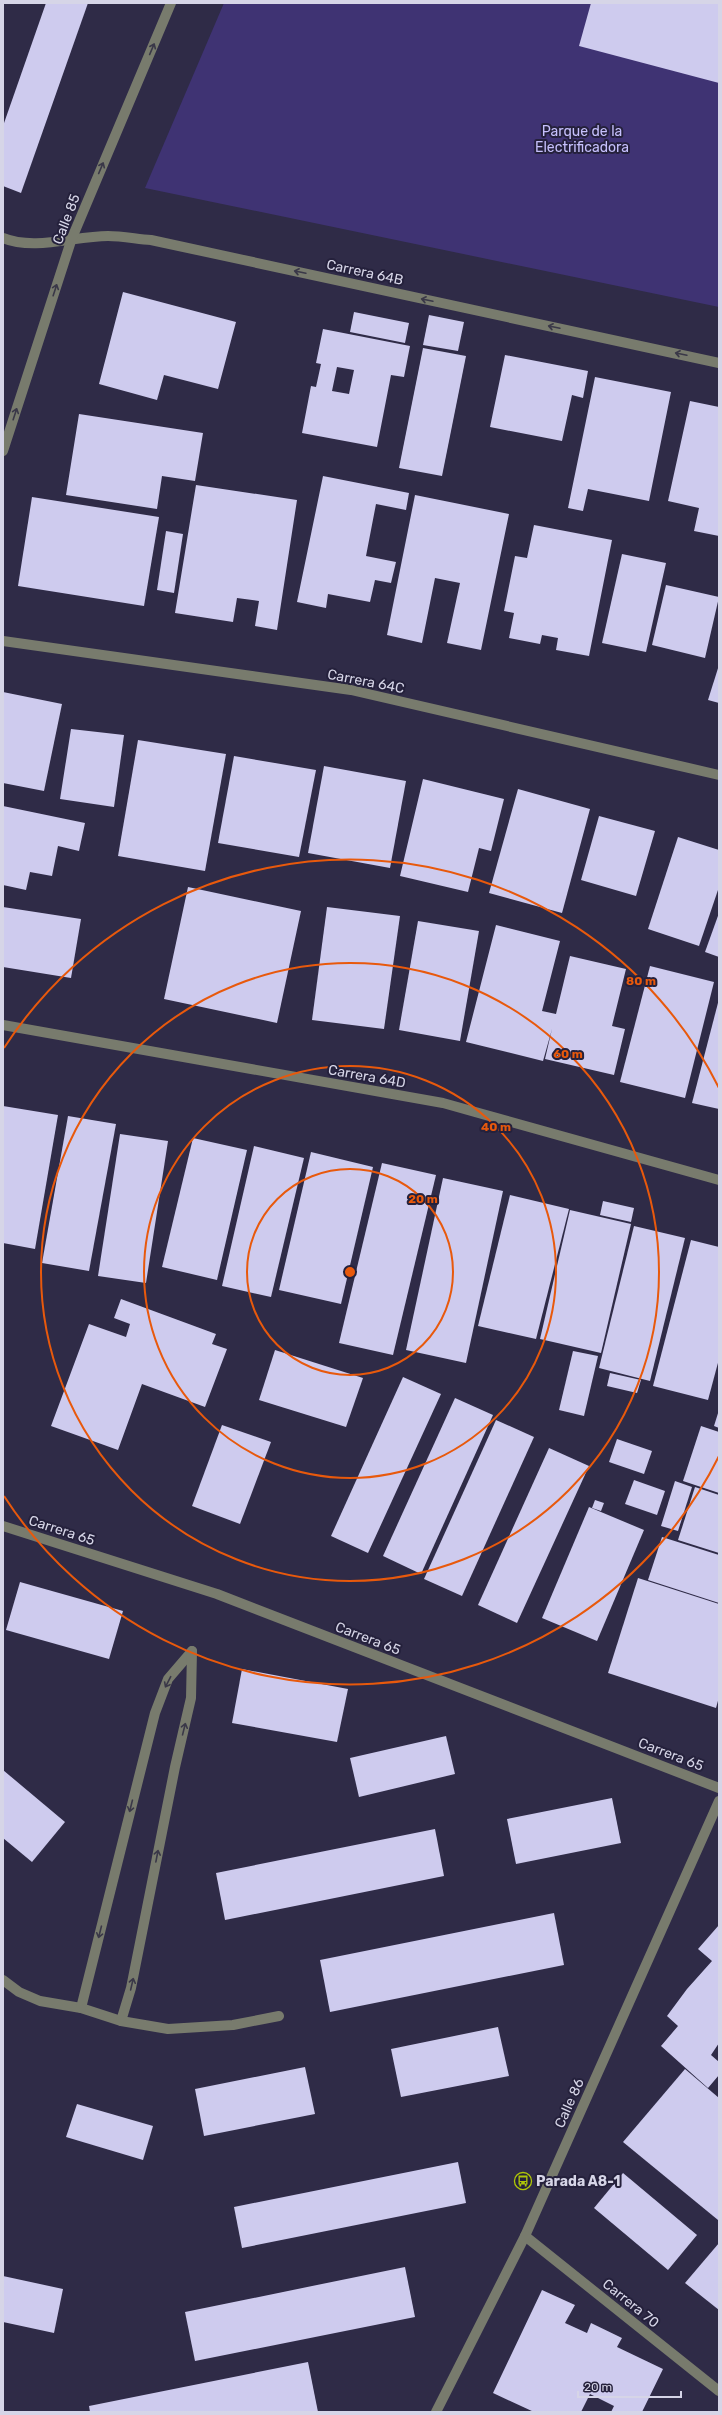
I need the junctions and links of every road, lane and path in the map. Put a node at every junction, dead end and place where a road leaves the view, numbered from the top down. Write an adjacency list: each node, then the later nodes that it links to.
1 (171, 3): 3 (street, Calle 85, one-way to 1)
2 (3, 238): 3 (street, Carrera 64B)
3 (72, 238): 4 (street, Carrera 64B, one-way to 3); 5 (street, Calle 85, one-way to 3)
4 (719, 363)
5 (3, 451)
6 (3, 641): 7 (street, Carrera 64C)
7 (719, 775)
8 (3, 1025): 9 (street, Carrera 64D)
9 (719, 1180)
10 (3, 1526): 11 (street, Carrera 65)
11 (719, 1788)
12 (719, 1801): 17 (street, Calle 86)
13 (3, 1980): 14 (street)
14 (81, 2008): 16 (street); 16 (street, one-way to 14)
15 (279, 2016): 16 (street)
16 (121, 2021)
17 (525, 2236): 18 (street, Carrera 70); 19 (street, Calle 86)
18 (719, 2392)
19 (436, 2412)

